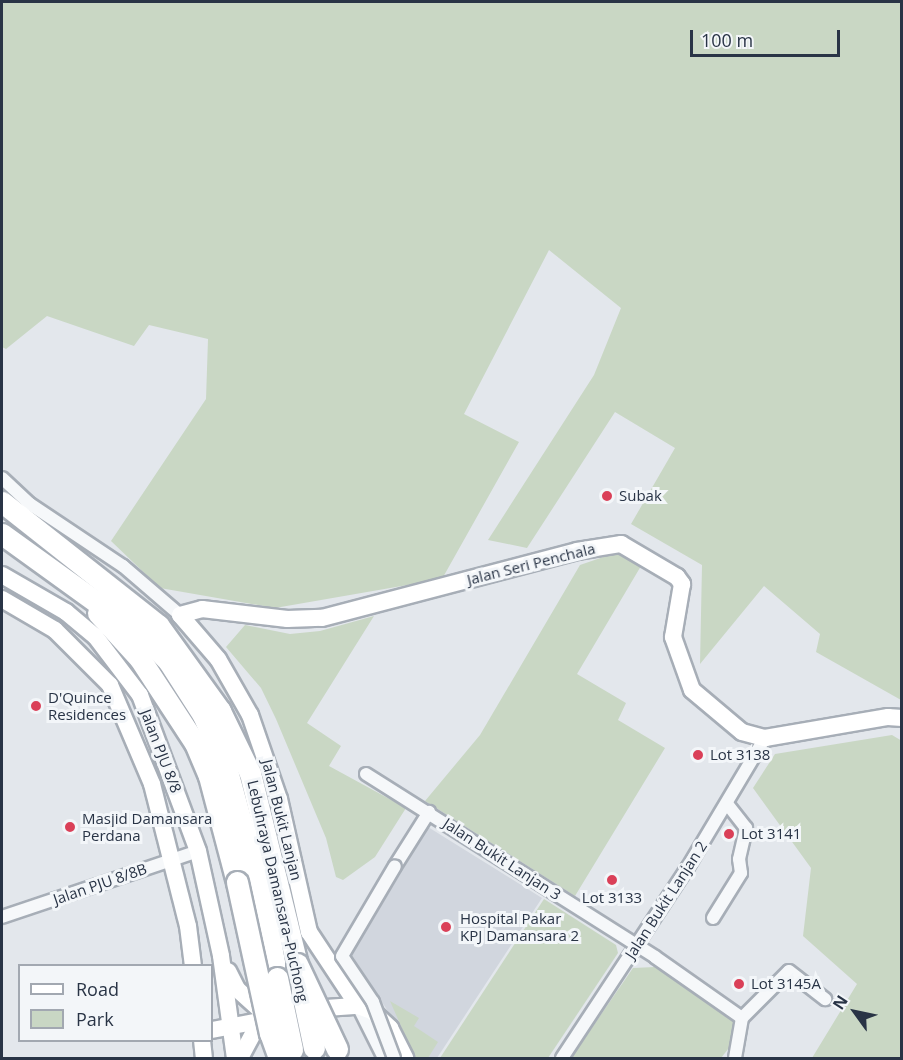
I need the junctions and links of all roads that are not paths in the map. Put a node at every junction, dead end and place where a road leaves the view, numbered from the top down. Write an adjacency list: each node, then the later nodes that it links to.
1 (2, 478): 7 (street, Jalan Bukit Lanjan)
2 (2, 502): 20 (highway, Lebuhraya Damansara–Puchong)
3 (2, 534): 4 (highway, Lebuhraya Damansara–Puchong)
4 (23, 547): 31 (highway, bridge); 31 (highway, Lebuhraya Damansara–Puchong, bridge)
5 (2, 575): 13 (street, Jalan PJU 8/8)
6 (2, 599): 14 (street, Jalan PJU 8/8)
7 (180, 615): 9 (street, Jalan Seri Penchala); 22 (street, Jalan Bukit Lanjan)
8 (902, 718): 9 (street, Jalan Seri Penchala)
9 (765, 738): 11 (street, Jalan Bukit Lanjan 2)
10 (366, 774): 12 (street, Jalan Bukit Lanjan 3)
11 (727, 804): 16 (street); 17 (street, Jalan Bukit Lanjan 2)
12 (429, 812): 17 (street, Jalan Bukit Lanjan 3); 36 (street, bridge)
13 (198, 851): 14 (street, Jalan PJU 8/8B); 18 (street, Jalan PJU 8/8)
14 (173, 859): 15 (street, Jalan PJU 8/8B); 19 (street, Jalan PJU 8/8)
15 (2, 917)
16 (713, 918)
17 (636, 946): 25 (street, Jalan Bukit Lanjan 3); 38 (street, Jalan Bukit Lanjan 2)
18 (221, 956): 24 (street); 26 (street, Jalan PJU 8/8)
19 (193, 964)
20 (297, 964): 29 (highway, Lebuhraya Damansara–Puchong, bridge); 30 (highway, bridge)
21 (825, 999): 25 (street)
22 (358, 1006): 23 (street); 35 (street); 37 (street, Jalan Bukit Lanjan)
23 (326, 1008)
24 (274, 1018): 26 (street); 34 (street)
25 (742, 1018): 39 (street)
26 (231, 1027): 27 (street); 33 (street, Jalan PJU 8/8)
27 (213, 1030)
28 (202, 1042): 32 (street)
29 (315, 1054)
30 (340, 1054)
31 (288, 1056)
32 (204, 1059)
33 (235, 1059)
34 (240, 1059)
35 (384, 1059)
36 (394, 1059)
37 (405, 1059)
38 (562, 1059)
39 (735, 1059)

